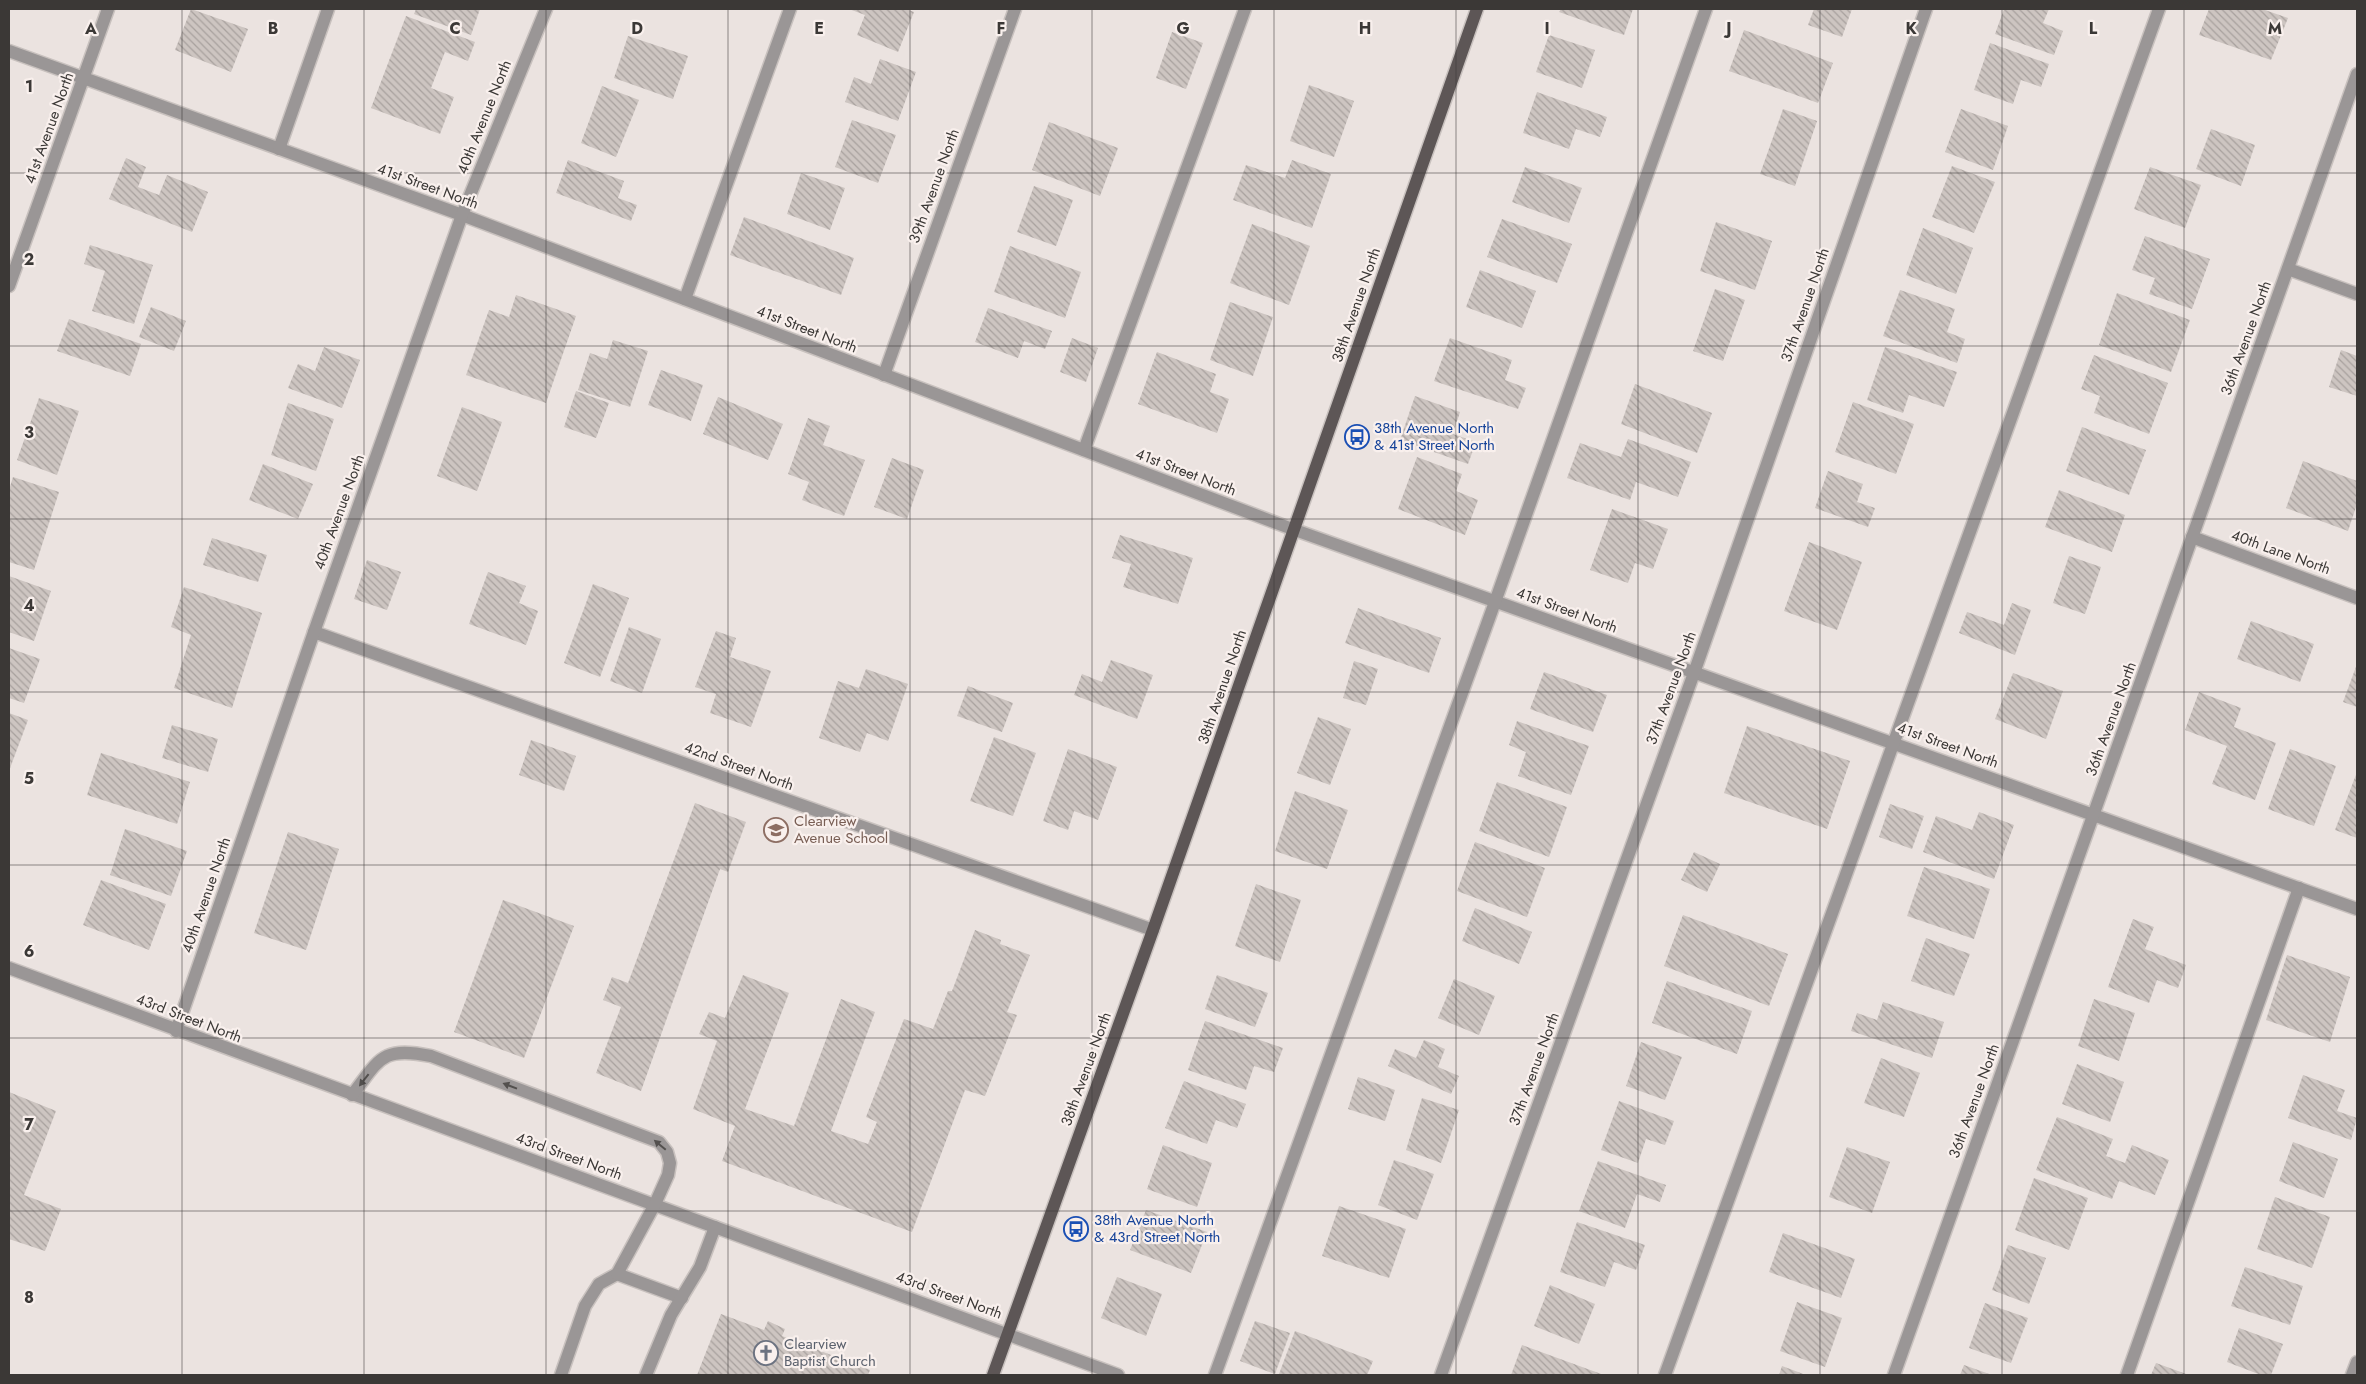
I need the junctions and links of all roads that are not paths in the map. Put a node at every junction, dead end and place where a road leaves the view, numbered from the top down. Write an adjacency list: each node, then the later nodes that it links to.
1 (108, 9): 13 (street, 41st Avenue North)
2 (328, 9): 14 (street)
3 (546, 9): 15 (street, 40th Avenue North)
4 (790, 9): 19 (street)
5 (1015, 9): 20 (street, 39th Avenue North)
6 (1245, 9): 21 (street)
7 (1477, 9): 22 (main road, 38th Avenue North)
8 (1706, 9): 25 (street)
9 (1926, 9): 27 (street, 37th Avenue North)
10 (2159, 9): 28 (street)
11 (9, 51): 13 (street, 41st Street North)
12 (2357, 74): 16 (street, 36th Avenue North)
13 (84, 79): 14 (street, 41st Street North); 17 (street, 41st Avenue North)
14 (279, 149): 15 (street, 41st Street North)
15 (462, 215): 19 (street, 41st Street North); 26 (street, 40th Avenue North)
16 (2288, 269): 18 (street); 23 (street, 36th Avenue North)
17 (9, 286)
18 (2357, 294)
19 (685, 299): 20 (street, 41st Street North)
20 (884, 375): 21 (street, 41st Street North)
21 (1084, 450): 22 (street, 41st Street North)
22 (1295, 530): 25 (street, 41st Street North); 32 (main road, 38th Avenue North)
23 (2192, 537): 24 (street, 40th Lane North); 29 (street, 36th Avenue North)
24 (2357, 598)
25 (1495, 602): 27 (street, 41st Street North); 46 (street)
26 (314, 632): 32 (street, 42nd Street North); 34 (street, 40th Avenue North)
27 (1694, 673): 28 (street, 41st Street North); 47 (street, 37th Avenue North)
28 (1893, 743): 29 (street, 41st Street North); 48 (street)
29 (2094, 814): 30 (street, 41st Street North); 49 (street, 36th Avenue North)
30 (2300, 888): 31 (street, 41st Street North); 50 (street)
31 (2357, 909)
32 (1153, 930): 40 (main road, 38th Avenue North)
33 (9, 968): 34 (street, 43rd Street North)
34 (176, 1031): 35 (street, 43rd Street North)
35 (352, 1095): 36 (street, 43rd Street North); 36 (street, one-way to 35)
36 (655, 1204): 37 (street, 43rd Street North); 38 (street)
37 (716, 1228): 39 (street); 40 (street, 43rd Street North)
38 (618, 1274): 39 (street); 42 (street)
39 (682, 1298): 43 (street)
40 (1007, 1334): 44 (main road, 38th Avenue North); 45 (street, 43rd Street North)
41 (2357, 1362): 51 (street)
42 (560, 1375)
43 (646, 1375)
44 (993, 1375)
45 (1118, 1375)
46 (1215, 1375)
47 (1441, 1375)
48 (1665, 1375)
49 (1894, 1375)
50 (2127, 1375)
51 (2352, 1375)

